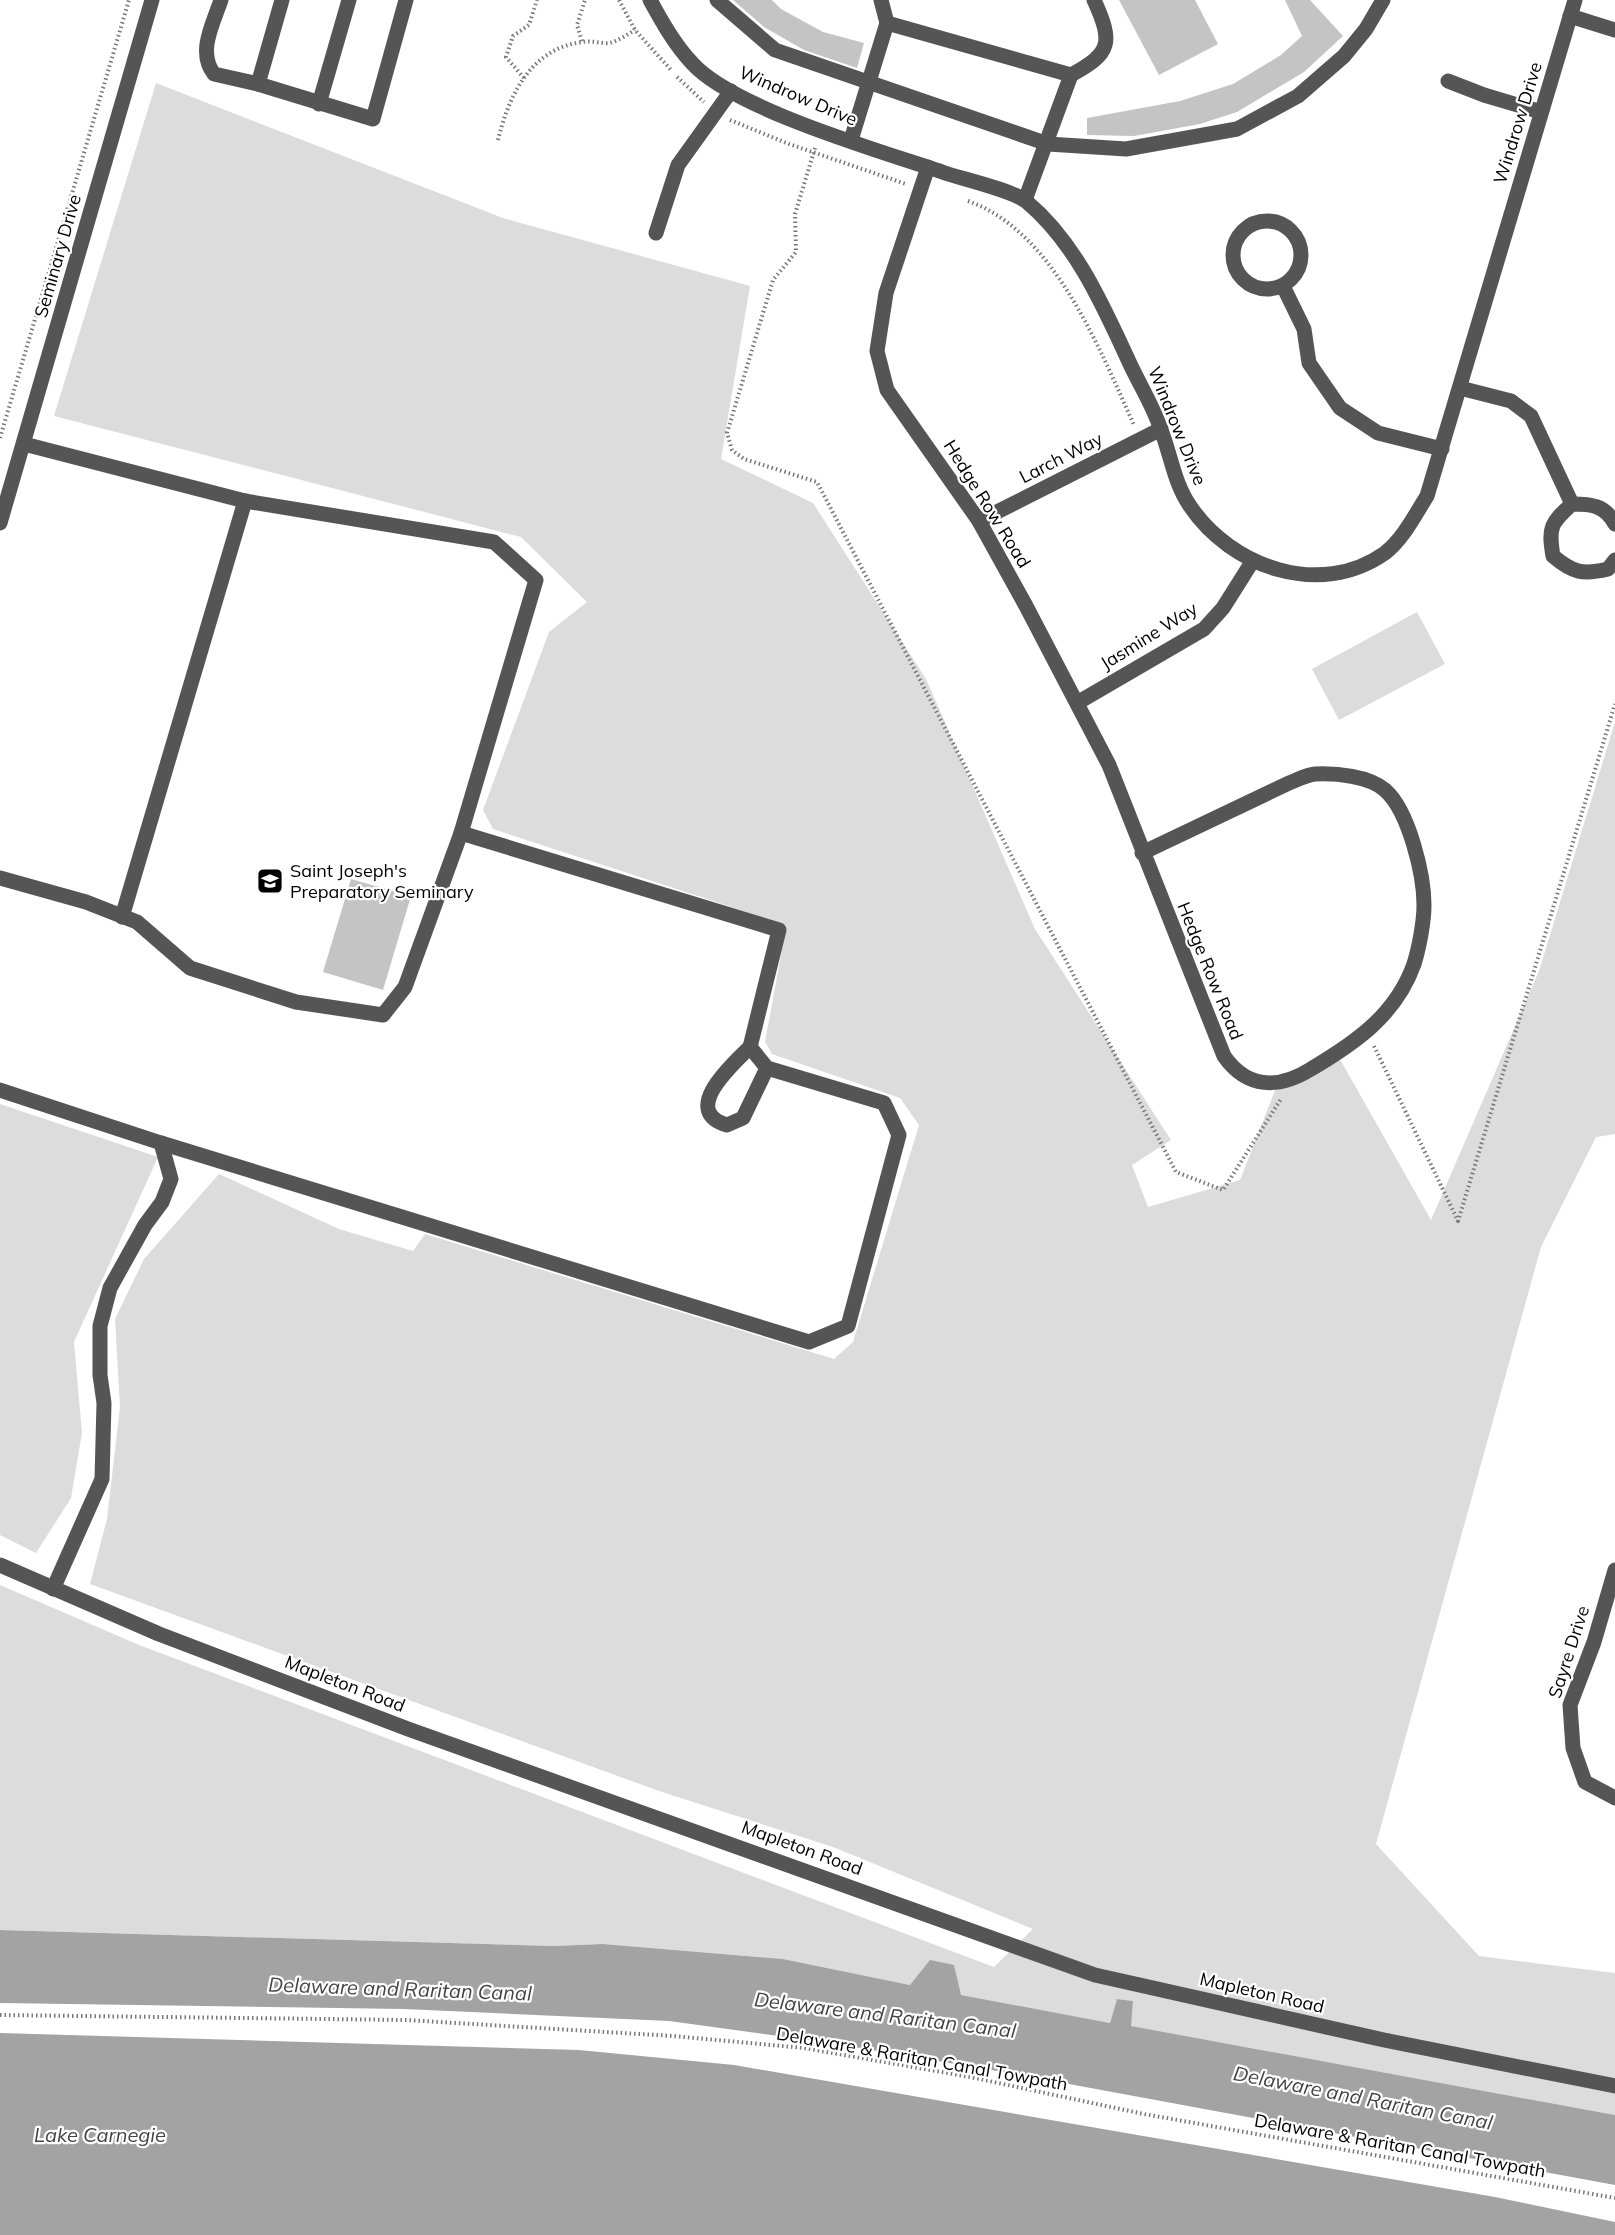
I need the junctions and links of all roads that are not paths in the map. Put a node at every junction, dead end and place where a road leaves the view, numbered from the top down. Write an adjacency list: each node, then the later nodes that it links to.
1 (152, 0): 30 (street, Seminary Drive)
2 (221, 0): 18 (street)
3 (282, 0): 18 (street)
4 (350, 0): 20 (street)
5 (406, 0): 20 (street)
6 (650, 0): 19 (street, Windrow Drive)
7 (717, 0): 17 (street)
8 (880, 0): 13 (street)
9 (1094, 0): 15 (street)
10 (1383, 0): 23 (street)
11 (1575, 0): 12 (street, Windrow Drive)
12 (1570, 16): 14 (street); 21 (street, Windrow Drive)
13 (887, 23): 15 (street); 17 (street)
14 (1615, 30)
15 (1071, 75): 23 (street)
16 (1448, 81): 21 (street)
17 (870, 82): 22 (street); 23 (street)
18 (258, 84): 20 (street)
19 (730, 91): 22 (street, Windrow Drive); 26 (street)
20 (319, 104)
21 (1541, 112): 28 (street, Windrow Drive)
22 (852, 140): 24 (street, Windrow Drive)
23 (1048, 144): 25 (street)
24 (928, 167): 25 (street, Windrow Drive); 34 (street, Hedge Row Road)
25 (1025, 200): 29 (street, Windrow Drive)
26 (656, 233)
27 (1283, 286): 27 (street); 31 (street)
28 (1460, 388): 31 (street, Windrow Drive); 33 (street)
29 (1161, 429): 34 (street, Larch Way); 38 (street, Windrow Drive)
30 (24, 444): 32 (street); 35 (street, Seminary Drive)
31 (1442, 448): 38 (street, Windrow Drive)
32 (245, 501): 40 (street); 43 (street)
33 (1572, 504): 36 (street); 37 (street)
34 (979, 521): 39 (street, Hedge Row Road)
35 (0, 523)
36 (1615, 524)
37 (1615, 560)
38 (1252, 562): 39 (street, Jasmine Way)
39 (1077, 703): 41 (street, Hedge Row Road)
40 (461, 833): 43 (street); 44 (street)
41 (1142, 853): 41 (street, Hedge Row Road)
42 (0, 878): 43 (street)
43 (122, 916)
44 (750, 1047): 45 (street); 45 (street)
45 (767, 1068): 47 (street)
46 (0, 1090): 47 (street)
47 (162, 1143): 50 (street)
48 (0, 1565): 50 (street, Mapleton Road)
49 (1615, 1570): 51 (street, Sayre Drive)
50 (53, 1589): 52 (street, Mapleton Road)
51 (1615, 1798)
52 (1615, 2086)

